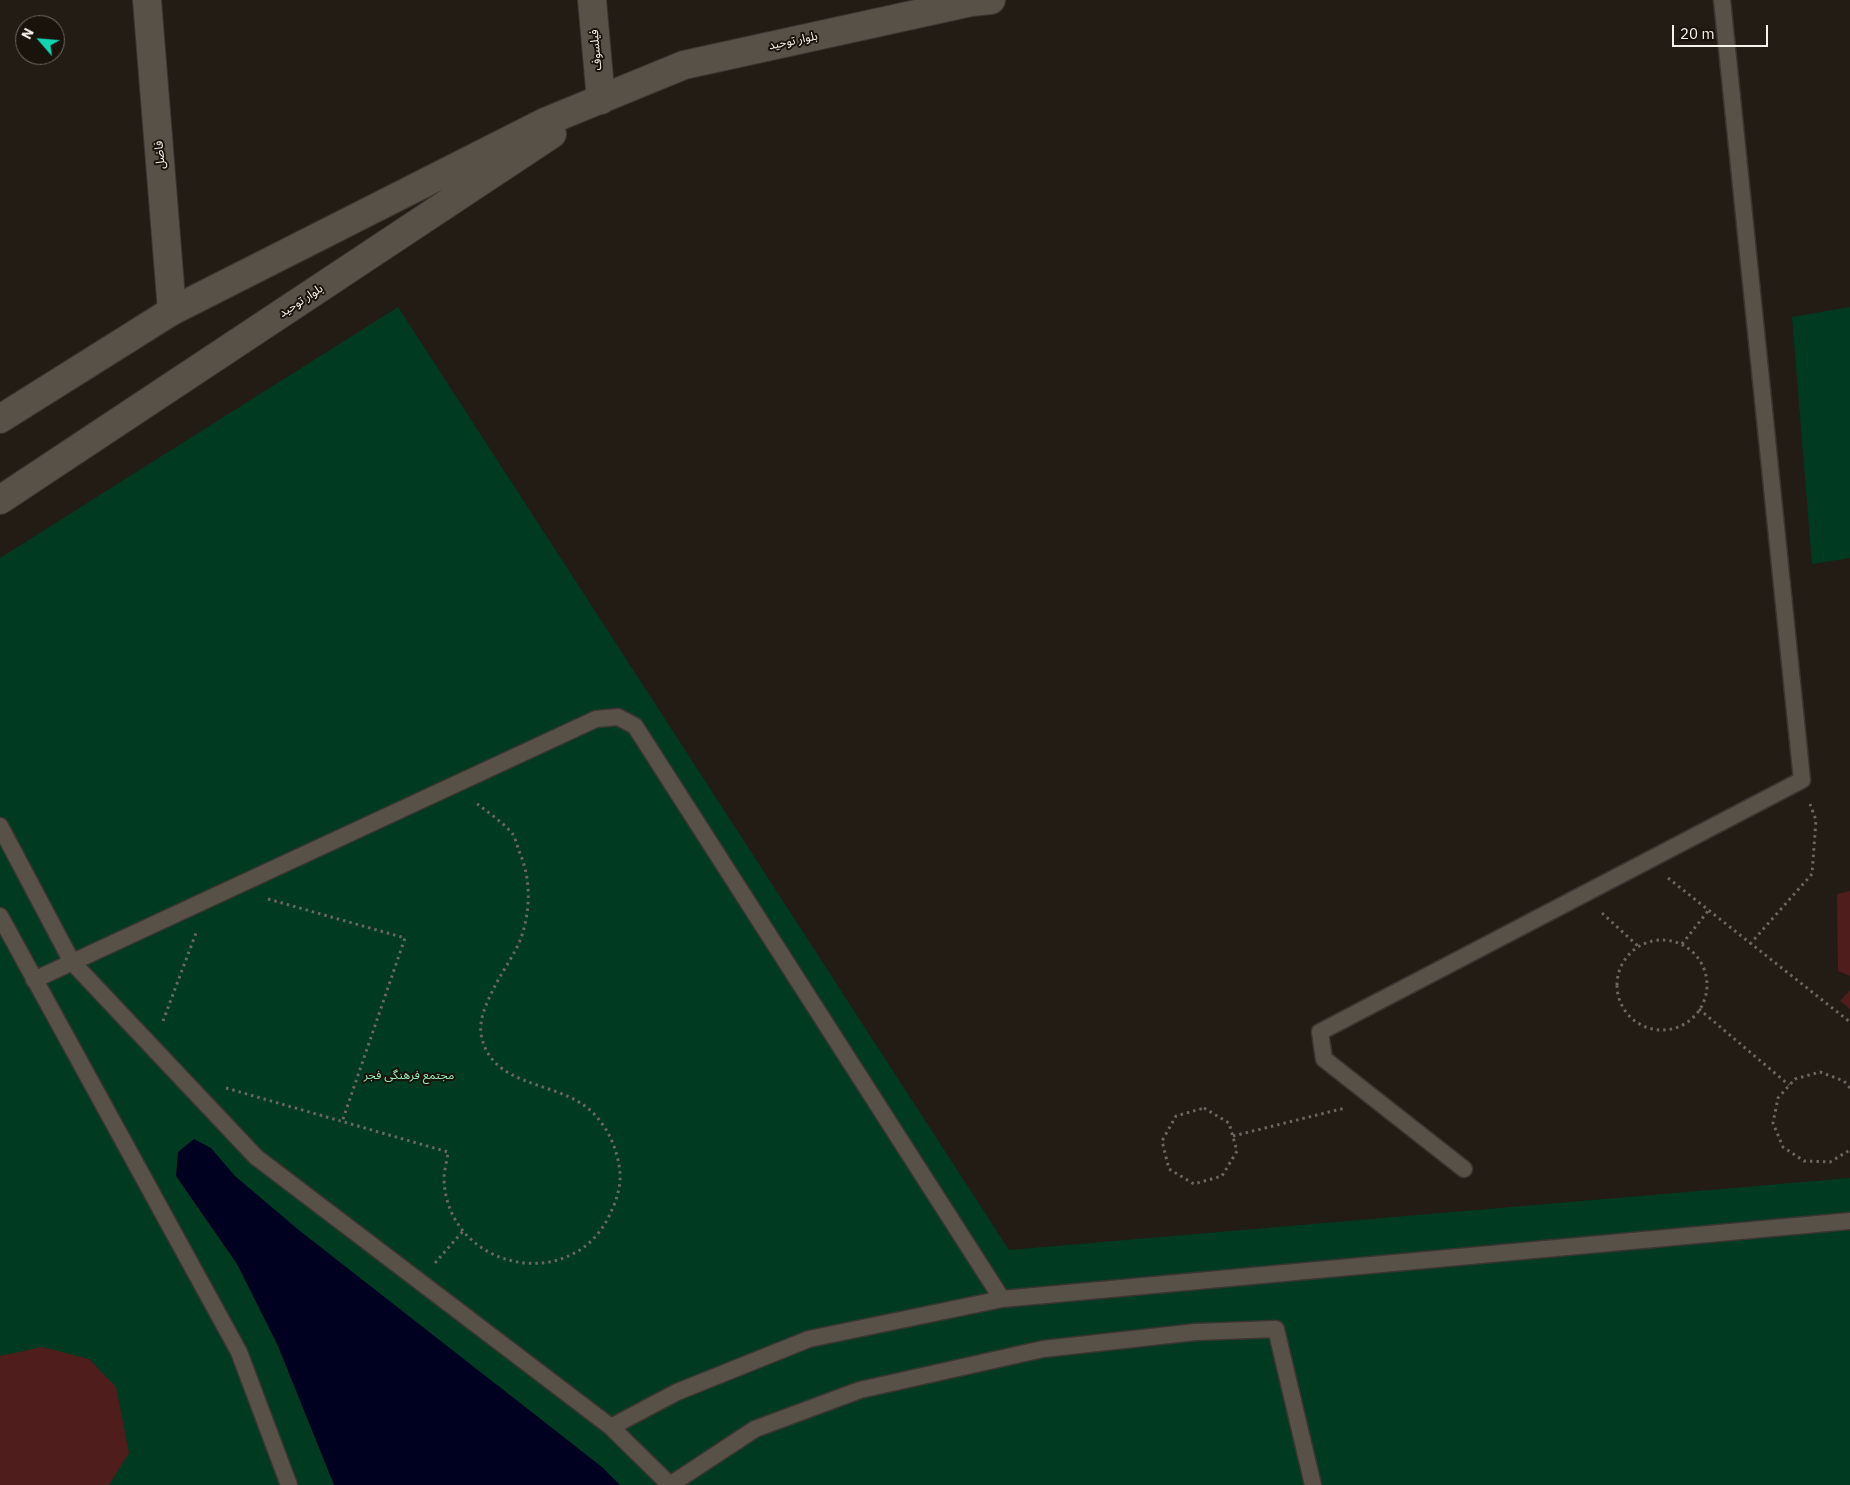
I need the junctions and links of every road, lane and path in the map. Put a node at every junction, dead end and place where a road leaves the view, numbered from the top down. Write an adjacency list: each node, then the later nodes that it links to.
1 (147, 0): 6 (main road, فاضل)
2 (592, 0): 5 (main road, فیلسوف)
3 (991, 0): 5 (main road, بلوار توحید)
4 (1722, 0): 9 (lane)
5 (601, 100): 6 (main road, بلوار توحید); 8 (main road, بلوار توحید)
6 (172, 311): 7 (main road, بلوار توحید)
7 (0, 419)
8 (0, 500)
9 (1802, 780): 12 (lane); 19 (path)
10 (455, 784): 13 (lane); 35 (path); 37 (lane)
11 (0, 826): 21 (lane)
12 (1649, 862): 14 (lane); 16 (path)
13 (231, 889): 15 (lane); 30 (path)
14 (1584, 896): 20 (path); 29 (lane)
15 (208, 899): 21 (lane); 25 (path)
16 (1708, 911): 18 (path); 19 (path)
17 (0, 916): 22 (lane)
18 (1682, 944): 20 (path); 23 (path)
19 (1750, 944): 24 (path)
20 (1639, 947): 23 (path)
21 (72, 962): 22 (lane); 25 (lane)
22 (34, 980): 39 (lane)
23 (1700, 1009): 26 (path)
24 (1850, 1022)
25 (153, 1047): 36 (lane)
26 (1789, 1085): 28 (path); 32 (path)
27 (224, 1087): 30 (path)
28 (1850, 1088)
29 (1377, 1100): 31 (path); 33 (lane)
30 (342, 1122): 35 (path)
31 (1233, 1136): 31 (path)
32 (1850, 1150)
33 (1464, 1169)
34 (1850, 1221): 37 (lane)
35 (463, 1231): 36 (path)
36 (420, 1282): 38 (lane)
37 (1002, 1298): 38 (lane)
38 (611, 1427): 40 (lane)
39 (289, 1485)
40 (670, 1485): 41 (lane)
41 (1313, 1485)

